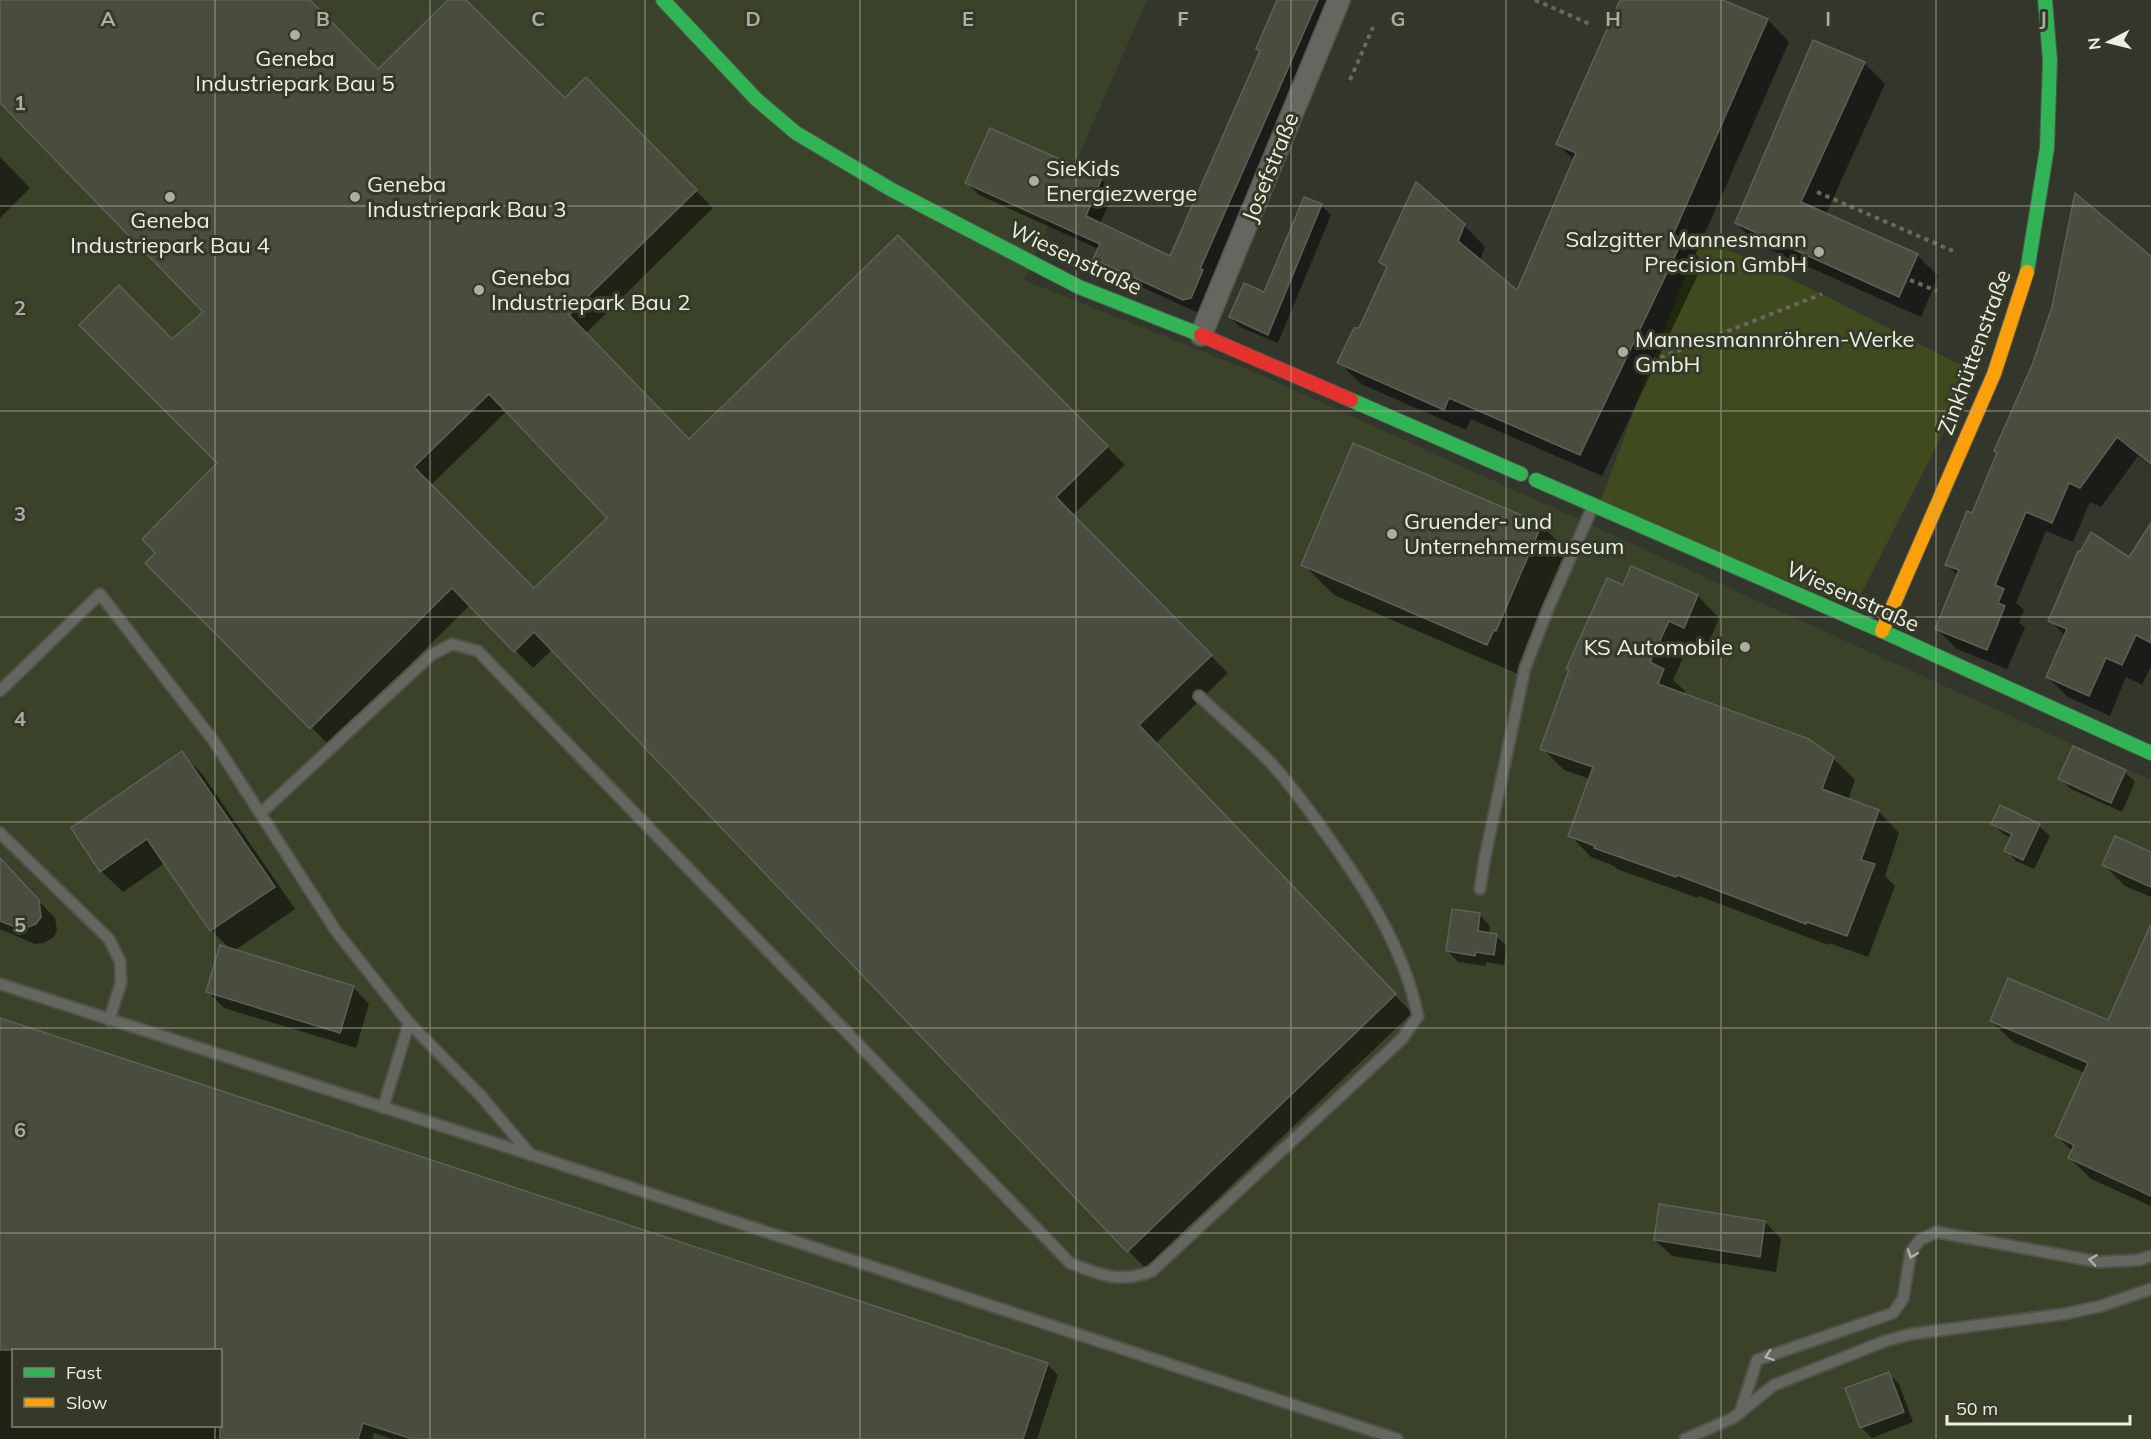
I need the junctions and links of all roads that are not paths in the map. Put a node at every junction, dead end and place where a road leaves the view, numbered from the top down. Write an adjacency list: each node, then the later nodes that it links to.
1 (663, 0): 4 (street, Wiesenstraße)
2 (1339, 0): 5 (street, Josefstraße)
3 (2045, 0): 9 (street, Zinkhüttenstraße)
4 (676, 6): 5 (street, Wiesenstraße)
5 (1202, 335): 6 (street, Wiesenstraße)
6 (1521, 474)
7 (1536, 480): 8 (street, Wiesenstraße)
8 (1593, 506): 9 (street, Wiesenstraße); 15 (lane)
9 (1882, 632): 12 (street, Wiesenstraße)
10 (0, 691): 13 (lane)
11 (1199, 696): 13 (lane)
12 (2151, 753)
13 (261, 813): 18 (lane)
14 (0, 833): 17 (lane)
15 (1480, 889)
16 (0, 984): 17 (lane)
17 (109, 1020): 19 (lane)
18 (410, 1023): 19 (lane); 20 (lane)
19 (383, 1108): 20 (lane)
20 (532, 1155): 24 (lane)
21 (2151, 1256): 23 (lane, one-way to 23)
22 (2151, 1289): 23 (lane)
23 (1740, 1413): 25 (lane)
24 (1397, 1439)
25 (1685, 1439)

